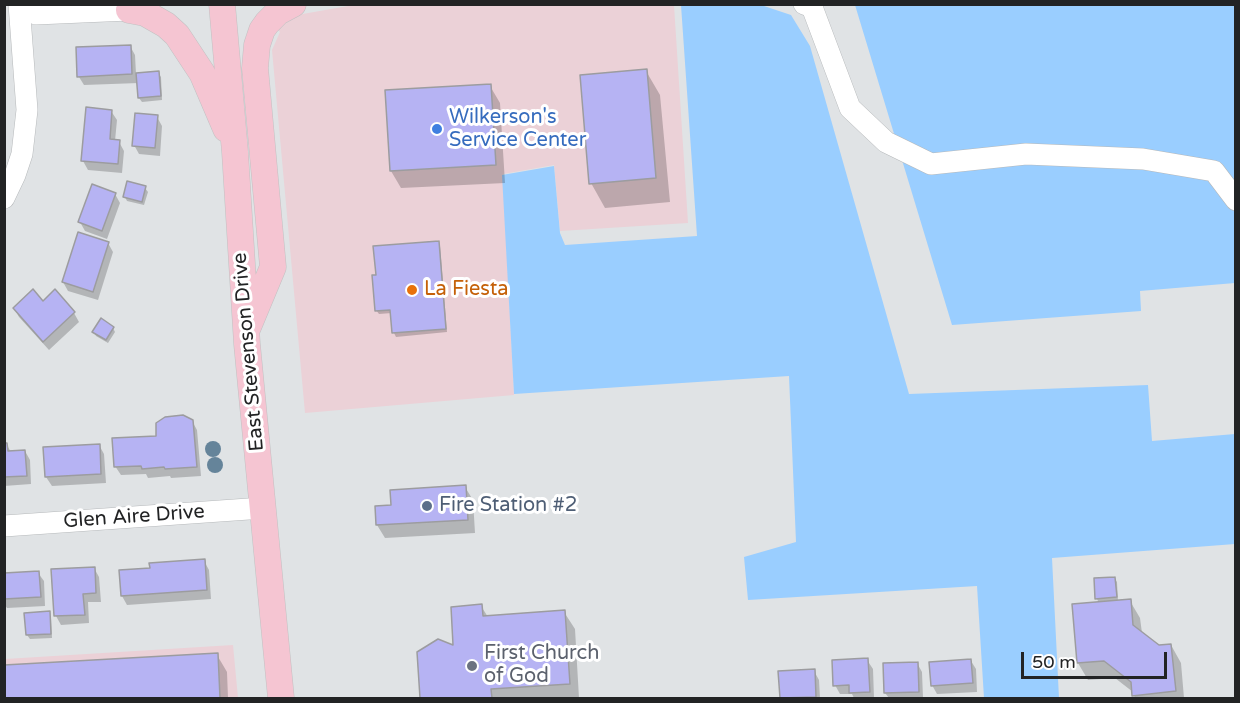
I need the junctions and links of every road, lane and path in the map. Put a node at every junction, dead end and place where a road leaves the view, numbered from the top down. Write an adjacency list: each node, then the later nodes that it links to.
1 (19, 4): 5 (street); 7 (street)
2 (222, 4): 6 (main road, East Stevenson Drive)
3 (293, 4): 9 (main road)
4 (804, 4): 8 (street)
5 (136, 7): 6 (main road)
6 (235, 152): 9 (main road, East Stevenson Drive)
7 (4, 198)
8 (1236, 200)
9 (246, 330): 10 (main road, East Stevenson Drive)
10 (263, 508): 11 (street, Glen Aire Drive); 12 (main road, East Stevenson Drive)
11 (4, 526)
12 (281, 699)

